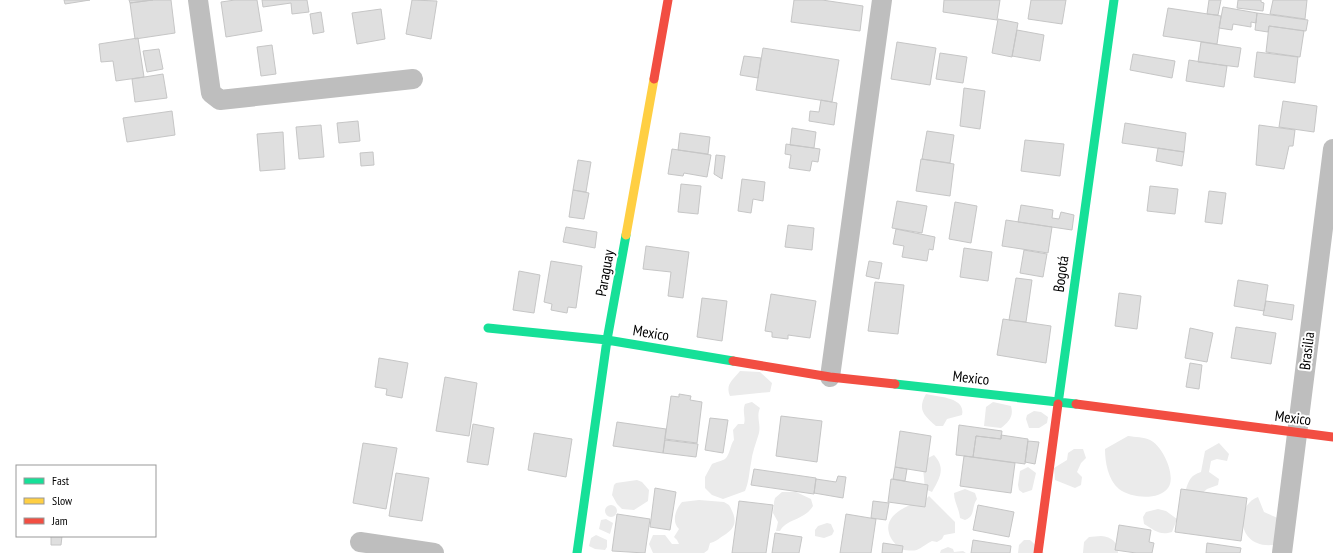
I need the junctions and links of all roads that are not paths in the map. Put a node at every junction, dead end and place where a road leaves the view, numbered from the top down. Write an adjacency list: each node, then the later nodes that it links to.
1 (198, 0): 5 (street)
2 (668, 0): 8 (street, Paraguay)
3 (882, 0): 9 (street)
4 (1114, 0): 10 (street, Bogotá)
5 (412, 79)
6 (1333, 149): 11 (street, Brasilia)
7 (488, 328): 8 (street, Mexico)
8 (607, 340): 9 (street, Mexico); 15 (street, Paraguay)
9 (830, 376): 10 (street, Mexico)
10 (1058, 402): 11 (street, Mexico); 16 (street, Bogotá)
11 (1297, 433): 12 (street, Mexico); 17 (street, Brasilia)
12 (1333, 437)
13 (360, 542): 14 (street)
14 (434, 553)
15 (577, 553)
16 (1038, 553)
17 (1282, 553)

